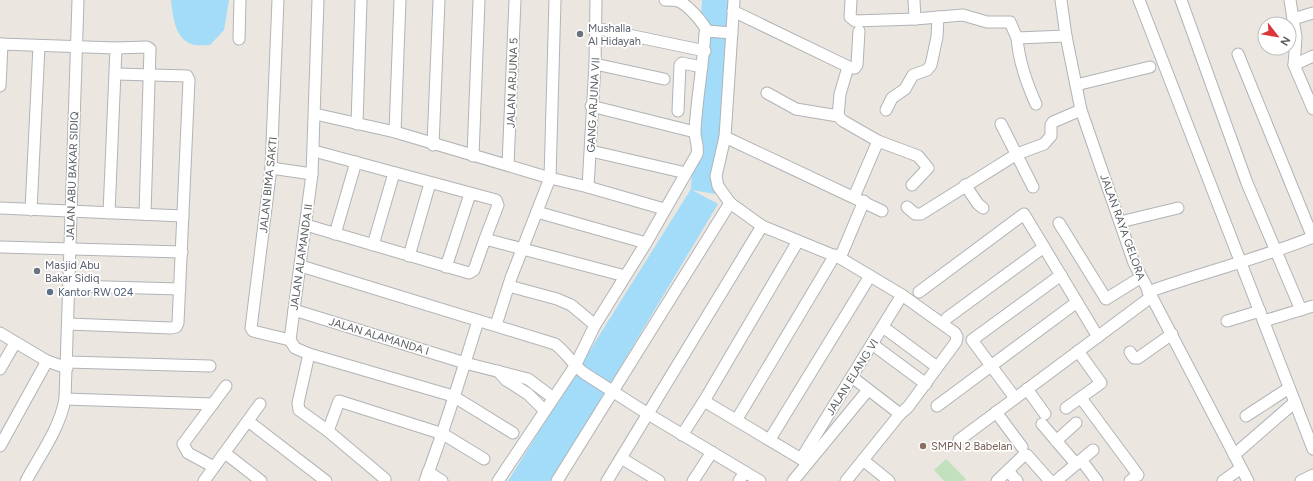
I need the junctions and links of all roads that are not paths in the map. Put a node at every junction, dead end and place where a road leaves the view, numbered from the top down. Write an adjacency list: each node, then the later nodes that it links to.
1 (78, 0): 35 (street, JALAN ABU BAKAR SIDIQ)
2 (240, 0): 32 (street)
3 (278, 0): 73 (street, JALAN BIMA SAKTI)
4 (318, 0): 58 (street, JALAN ALAMANDA II)
5 (361, 0): 60 (street)
6 (400, 0): 62 (street)
7 (439, 0): 66 (street)
8 (479, 0): 70 (street)
9 (515, 0): 72 (street, JALAN ARJUNA 5)
10 (555, 0): 77 (street)
11 (596, 0): 27 (street, GANG ARJUNA VII)
12 (665, 0): 20 (street)
13 (734, 0): 21 (street)
14 (851, 0): 26 (street)
15 (914, 0): 26 (street)
16 (1061, 0): 30 (street, JALAN RAYA GELORA)
17 (1138, 0): 116 (street)
18 (1181, 0): 113 (street)
19 (1290, 0): 23 (street)
20 (687, 4): 29 (street)
21 (733, 12): 29 (street); 44 (street)
22 (1313, 13): 25 (street)
23 (1293, 16)
24 (938, 17): 26 (street); 31 (street); 55 (street)
25 (1297, 18)
26 (915, 19)
27 (595, 28): 37 (street); 41 (street, GANG ARJUNA VII)
28 (859, 31): 44 (street)
29 (720, 32): 37 (street); 64 (street)
30 (1066, 36): 31 (street); 49 (street, JALAN RAYA GELORA)
31 (1017, 38): 52 (street)
32 (239, 39)
33 (1, 44): 34 (street); 50 (street)
34 (39, 46): 35 (street); 91 (street)
35 (78, 47): 36 (street); 93 (street, JALAN ABU BAKAR SIDIQ)
36 (116, 48): 46 (street); 47 (street)
37 (705, 51): 43 (street)
38 (1238, 54): 103 (street)
39 (1295, 56): 42 (street)
40 (1313, 56): 42 (street)
41 (595, 64): 48 (street); 54 (street, GANG ARJUNA VII)
42 (1294, 65): 53 (street)
43 (702, 67): 57 (street); 63 (street)
44 (848, 67): 59 (street)
45 (1150, 67): 49 (street)
46 (117, 74): 47 (street); 95 (street)
47 (151, 76): 96 (street); 97 (street)
48 (664, 79)
49 (1076, 85): 56 (street, JALAN RAYA GELORA)
50 (0, 86)
51 (767, 93): 59 (street)
52 (1036, 104)
53 (1312, 104)
54 (591, 106): 63 (street); 68 (street, GANG ARJUNA VII)
55 (886, 110)
56 (1082, 110): 69 (street); 98 (street, JALAN RAYA GELORA)
57 (678, 111)
58 (315, 114): 60 (street); 67 (street, JALAN ALAMANDA II)
59 (838, 116): 65 (street)
60 (357, 124): 62 (street)
61 (1001, 124): 69 (street)
62 (395, 132): 66 (street)
63 (695, 132): 75 (street)
64 (724, 137): 84 (street); 85 (street)
65 (878, 141): 79 (street); 84 (street)
66 (433, 145): 70 (street)
67 (314, 151): 71 (street); 76 (street, JALAN ALAMANDA II)
68 (591, 151): 75 (street); 81 (street, GANG ARJUNA VII)
69 (1017, 154): 80 (street); 82 (street)
70 (473, 156): 72 (street)
71 (356, 162): 74 (street); 102 (street)
72 (508, 165): 77 (street)
73 (272, 168): 76 (street); 144 (street, JALAN BIMA SAKTI)
74 (394, 173): 78 (street); 107 (street)
75 (686, 173): 90 (street)
76 (312, 174): 100 (street, JALAN ALAMANDA II)
77 (550, 178): 81 (street); 94 (street)
78 (430, 183): 83 (street); 114 (street)
79 (912, 185)
80 (966, 185): 86 (street); 88 (street)
81 (588, 187): 90 (street)
82 (1033, 187)
83 (470, 194): 104 (street); 118 (street)
84 (859, 199): 92 (street); 115 (street)
85 (730, 203): 101 (street); 165 (street)
86 (907, 207)
87 (0, 208): 91 (street)
88 (983, 208)
89 (1178, 208): 98 (street)
90 (664, 209): 106 (street)
91 (31, 210): 93 (street)
92 (882, 210)
93 (70, 211): 95 (street); 110 (street, JALAN ABU BAKAR SIDIQ)
94 (537, 212): 106 (street); 111 (street)
95 (109, 213): 96 (street)
96 (145, 214): 97 (street)
97 (183, 216): 112 (street)
98 (1120, 222): 122 (street, JALAN RAYA GELORA)
99 (1059, 223): 122 (street)
100 (306, 225): 102 (street); 117 (street, JALAN ALAMANDA II)
101 (762, 226): 105 (street); 179 (street)
102 (335, 234): 107 (street)
103 (1313, 238): 113 (street)
104 (485, 240): 111 (street); 118 (street)
105 (798, 241): 115 (street); 171 (street)
106 (646, 243): 120 (street)
107 (373, 245): 114 (street)
108 (0, 247): 110 (street)
109 (1044, 247): 119 (street); 126 (street); 134 (street)
110 (69, 248): 112 (street); 123 (street, JALAN ABU BAKAR SIDIQ)
111 (523, 250): 120 (street); 124 (street)
112 (182, 252): 125 (street)
113 (1277, 252): 116 (street); 132 (street)
114 (409, 256): 118 (street)
115 (837, 256): 121 (street); 182 (street)
116 (1242, 262): 128 (street); 133 (street)
117 (301, 266): 131 (street, JALAN ALAMANDA II); 135 (street)
118 (446, 267)
119 (1061, 275): 129 (street); 155 (street)
120 (625, 276): 139 (street)
121 (870, 276): 127 (street); 189 (street)
122 (1140, 278): 128 (street, JALAN RAYA GELORA)
123 (70, 286): 125 (street); 137 (street, JALAN ABU BAKAR SIDIQ)
124 (509, 286): 138 (street); 139 (street)
125 (180, 289): 137 (street)
126 (919, 292)
127 (902, 295): 140 (street, JALAN ELANG VI); 156 (street)
128 (1150, 295): 142 (street, JALAN RAYA GELORA); 143 (street)
129 (1077, 302): 143 (street); 155 (street)
130 (1313, 306): 132 (street)
131 (294, 310): 144 (street, JALAN ALAMANDA II); 151 (street, JALAN ALAMANDA I)
132 (1301, 310): 133 (street)
133 (1262, 316): 136 (street); 162 (street)
134 (947, 318)
135 (478, 321): 138 (street); 151 (street)
136 (1226, 321)
137 (68, 324): 152 (street, JALAN ABU BAKAR SIDIQ)
138 (496, 325): 154 (street)
139 (595, 325): 154 (street)
140 (883, 327): 146 (street, JALAN ELANG VI); 156 (street)
141 (0, 333): 145 (street)
142 (1172, 334): 148 (street); 198 (street, JALAN RAYA GELORA)
143 (1098, 337): 147 (street)
144 (290, 340): 149 (street)
145 (15, 343): 150 (street); 157 (street)
146 (872, 344): 159 (street, JALAN ELANG VI); 160 (street)
147 (1078, 351): 163 (street); 169 (street)
148 (1130, 352)
149 (309, 354): 166 (street); 185 (street)
150 (47, 361): 152 (street); 192 (street)
151 (464, 363): 158 (street, JALAN ALAMANDA I); 166 (street)
152 (67, 365): 153 (street); 170 (street, JALAN ABU BAKAR SIDIQ)
153 (210, 366)
154 (574, 366): 165 (street); 167 (street)
155 (991, 366): 168 (street); 175 (street)
156 (937, 367): 160 (street)
157 (0, 369)
158 (498, 371): 167 (street, JALAN ALAMANDA I); 177 (street)
159 (852, 377): 164 (street); 202 (street, JALAN ELANG VI)
160 (926, 384): 180 (street)
161 (226, 386): 173 (street)
162 (1289, 388): 172 (street); 181 (street)
163 (1027, 389): 168 (street); 191 (street)
164 (868, 390): 180 (street); 202 (street)
165 (614, 392): 179 (street); 217 (street)
166 (453, 396): 186 (street); 187 (street)
167 (552, 397): 177 (street)
168 (1015, 398): 178 (street)
169 (1081, 398): 176 (street); 230 (street)
170 (65, 399): 173 (street); 211 (street, JALAN ABU BAKAR SIDIQ)
171 (704, 401): 182 (street); 188 (street)
172 (1295, 402): 194 (street); 198 (street)
173 (213, 404): 204 (street)
174 (260, 404): 183 (street)
175 (937, 406)
176 (1066, 408)
177 (544, 410): 216 (street)
178 (996, 412): 190 (street); 193 (street)
179 (648, 414): 188 (street); 199 (street)
180 (900, 414): 201 (street)
181 (1246, 416)
182 (737, 419): 189 (street)
183 (248, 420): 197 (street); 214 (street)
184 (1076, 423): 191 (street)
185 (328, 431): 187 (street); 210 (street)
186 (513, 433)
187 (443, 434): 200 (street); 208 (street)
188 (682, 435): 196 (street)
189 (770, 439): 202 (street)
190 (959, 440)
191 (1056, 441): 203 (street)
192 (0, 446)
193 (1022, 446)
194 (1313, 449)
195 (1093, 450): 203 (street)
196 (712, 452): 209 (street); 220 (street)
197 (225, 453): 204 (street); 213 (street)
198 (1234, 455): 205 (street, JALAN RAYA GELORA)
199 (621, 458): 218 (street); 219 (street)
200 (484, 459)
201 (863, 460): 223 (street); 224 (street)
202 (805, 461): 222 (street)
203 (1081, 465): 228 (street); 229 (street)
204 (214, 467): 212 (street)
205 (1241, 468): 231 (street); 232 (street, JALAN RAYA GELORA)
206 (1008, 471): 225 (street); 226 (street); 227 (street)
207 (1313, 475): 233 (street)
208 (426, 476): 215 (street)
209 (742, 477): 221 (street)
210 (386, 480)
211 (26, 481)
212 (204, 481)
213 (261, 481)
214 (326, 481)
215 (442, 481)
216 (498, 481)
217 (557, 481)
218 (607, 481)
219 (659, 481)
220 (693, 481)
221 (760, 481)
222 (793, 481)
223 (846, 481)
224 (889, 481)
225 (997, 481)
226 (1016, 481)
227 (1050, 481)
228 (1056, 481)
229 (1097, 481)
230 (1130, 481)
231 (1223, 481)
232 (1248, 481)
233 (1301, 481)

